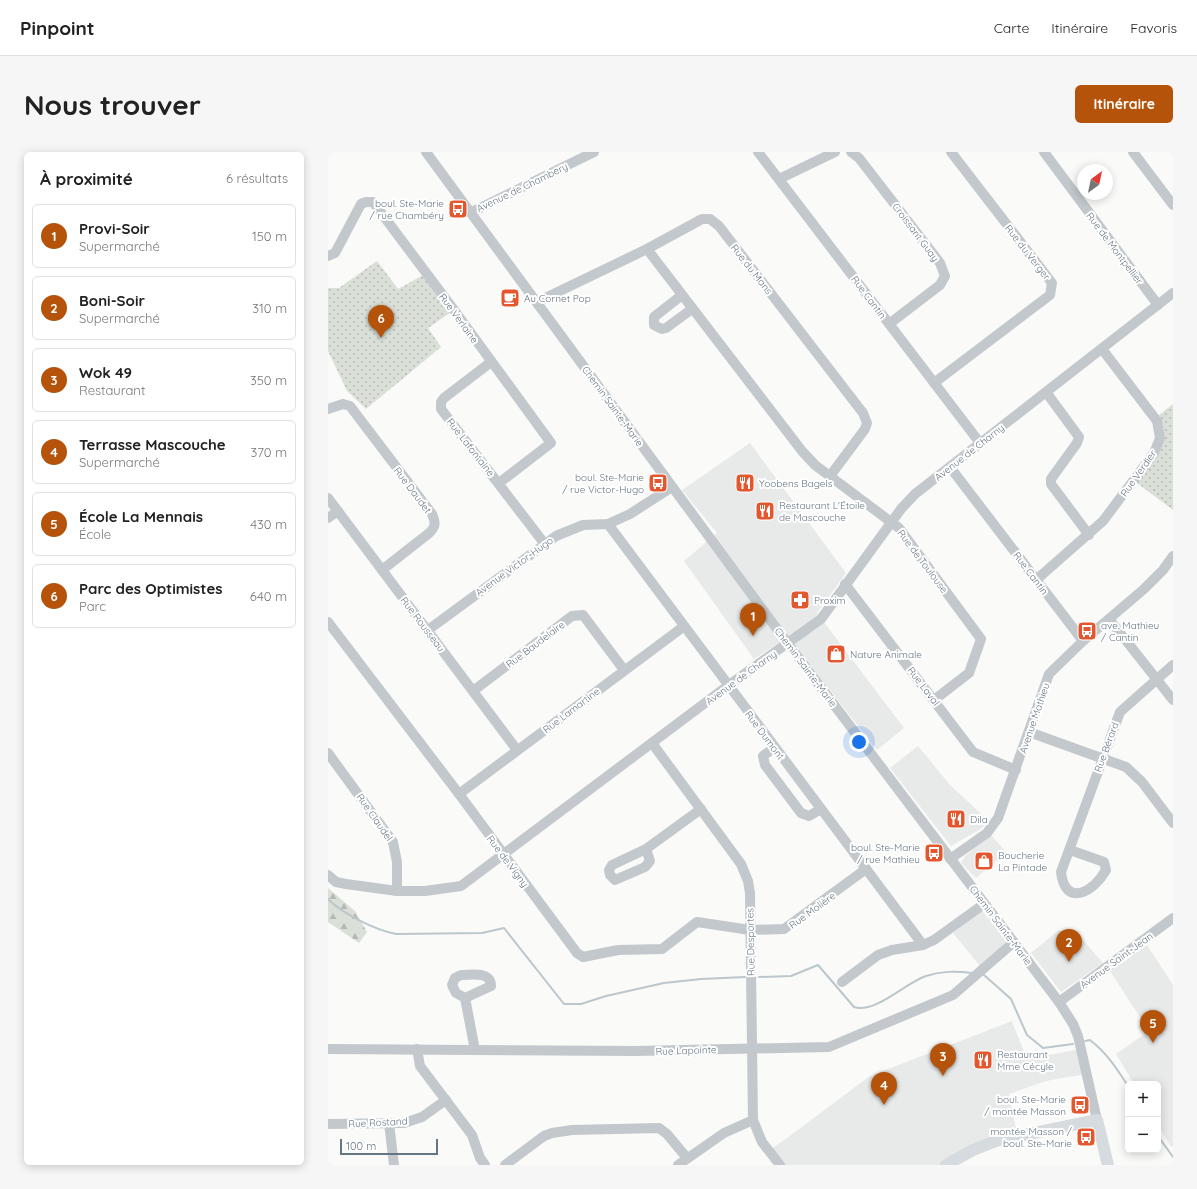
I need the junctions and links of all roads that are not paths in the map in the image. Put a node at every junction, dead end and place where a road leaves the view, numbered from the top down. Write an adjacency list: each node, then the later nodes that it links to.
1 (426, 152): 11 (street, Chemin Sainte-Marie)
2 (594, 152): 11 (street, Avenue de Chambery)
3 (758, 152): 9 (street, Rue Cantin)
4 (835, 152): 9 (street)
5 (851, 152): 19 (street, Croissant Guay)
6 (952, 152): 22 (street, Rue du Verger)
7 (1044, 152): 17 (street, Rue de Montpellier)
8 (1134, 152): 10 (street)
9 (779, 179): 19 (street, Rue Cantin)
10 (1172, 203)
11 (472, 212): 16 (street, Chemin Sainte-Marie)
12 (647, 249): 15 (street, Rue de Toulouse); 16 (street, Rue du Mans); 27 (street, Rue du Mans)
13 (328, 256): 21 (street, Rue Verlaine)
14 (1173, 293): 17 (street, Avenue de Charny)
15 (682, 295): 18 (street, Rue de Toulouse); 18 (street)
16 (537, 302): 29 (street, Chemin Sainte-Marie)
17 (1158, 305): 20 (street, Avenue de Charny)
18 (692, 309): 27 (street, Rue de Toulouse)
19 (889, 324): 22 (street, Rue Cantin)
20 (1102, 349): 23 (street, Avenue de Charny); 35 (street, Rue Verdier)
21 (491, 362): 28 (street, Rue Lafontaine); 28 (street, Rue Verlaine)
22 (934, 383): 25 (street, Rue Cantin)
23 (1046, 392): 25 (street, Avenue de Charny); 35 (street)
24 (328, 409): 38 (street, Rue Daudet)
25 (980, 443): 26 (street, Avenue de Charny)
26 (950, 467): 33 (street, Avenue de Charny); 39 (street, Rue Cantin)
27 (830, 476): 33 (street, Rue de Toulouse)
28 (499, 483): 36 (street, Rue Lafontaine)
29 (672, 487): 34 (street, Avenue Victor-Hugo); 46 (street, Chemin Sainte-Marie)
30 (328, 498): 31 (street, Rue Rousseau)
31 (338, 511): 32 (street); 38 (street, Rue Rousseau)
32 (328, 518)
33 (892, 523): 40 (street, Avenue de Charny); 52 (street, Rue de Toulouse)
34 (608, 524): 36 (street, Avenue Victor-Hugo); 43 (street, Rue Dumont)
35 (1089, 534): 39 (street, Rue Verdier)
36 (544, 543): 44 (street, Avenue Victor-Hugo)
37 (1173, 556): 41 (street, Avenue Mathieu)
38 (382, 570): 44 (street, Rue Rousseau)
39 (1036, 580): 45 (street, Rue Cantin)
40 (845, 584): 46 (street, Avenue de Charny); 52 (street, Rue Laval)
41 (1109, 619): 45 (street, Avenue Mathieu); 49 (street)
42 (328, 622): 61 (street, Rue de Vigny)
43 (683, 627): 48 (street, Rue Lamartine); 50 (street, Rue Dumont)
44 (428, 630): 51 (street, Rue Rousseau)
45 (1083, 641): 54 (street, Avenue Mathieu)
46 (788, 644): 50 (street, Avenue de Charny); 68 (street, Chemin Sainte-Marie)
47 (1173, 665): 49 (street, Rue Bérard)
48 (624, 670): 51 (street, Rue Baudelaire); 57 (street, Rue Lamartine)
49 (1156, 680): 53 (street); 59 (street, Rue Bérard)
50 (729, 685): 55 (street, Avenue de Charny); 56 (street, Rue Dumont)
51 (473, 691): 57 (street, Rue Rousseau)
52 (934, 700): 60 (street, Rue Laval)
53 (1173, 700)
54 (1030, 732): 59 (street); 60 (street, Avenue Mathieu)
55 (652, 743): 62 (street, Rue Desportes); 67 (street, Avenue de Charny)
56 (774, 748): 63 (street, Rue Dumont); 63 (street)
57 (518, 750): 61 (street, Rue Lamartine)
58 (328, 753): 71 (street, Rue Claudel)
59 (1102, 757): 64 (street); 66 (street, Rue Bérard)
60 (1016, 770): 68 (street, Avenue Mathieu)
61 (459, 794): 67 (street, Rue de Vigny)
62 (701, 809): 65 (street); 74 (street, Rue Desportes)
63 (821, 809): 69 (street, Rue Dumont)
64 (1173, 823)
65 (646, 849)
66 (1070, 850): 66 (street, Rue Bérard)
67 (503, 855): 71 (street, Avenue de Charny); 74 (street, Rue de Vigny)
68 (950, 859): 72 (street, Chemin Sainte-Marie)
69 (866, 869): 74 (street, Rue Molière); 76 (street, Rue Dumont)
70 (328, 875): 71 (street, Avenue de Charny)
71 (397, 891)
72 (984, 904): 75 (street, Chemin Sainte-Marie); 76 (street)
73 (1173, 918): 79 (street, Avenue Saint-Jean)
74 (750, 930): 80 (street, Rue Desportes)
75 (1014, 942): 79 (street, Chemin Sainte-Marie); 80 (street, Rue Lapointe)
76 (923, 945): 77 (street)
77 (842, 982)
78 (465, 998): 83 (street)
79 (1059, 1002): 86 (street, Chemin Sainte-Marie)
80 (752, 1048): 83 (street, Rue Lapointe); 85 (street, Rue Desportes)
81 (328, 1049): 82 (street, Rue Lapointe)
82 (417, 1049): 83 (street, Rue Lapointe); 84 (street)
83 (475, 1050)
84 (446, 1100): 87 (street, Rue Rostand); 91 (street)
85 (753, 1120): 89 (street); 94 (street, Rue Desportes)
86 (1097, 1120): 95 (main road); 96 (main road, Chemin Sainte-Marie)
87 (389, 1123): 88 (street, Rue Rostand); 90 (street)
88 (328, 1124)
89 (687, 1158): 92 (street); 93 (street)
90 (394, 1165)
91 (485, 1165)
92 (505, 1165)
93 (678, 1165)
94 (780, 1165)
95 (946, 1165)
96 (1108, 1165)

